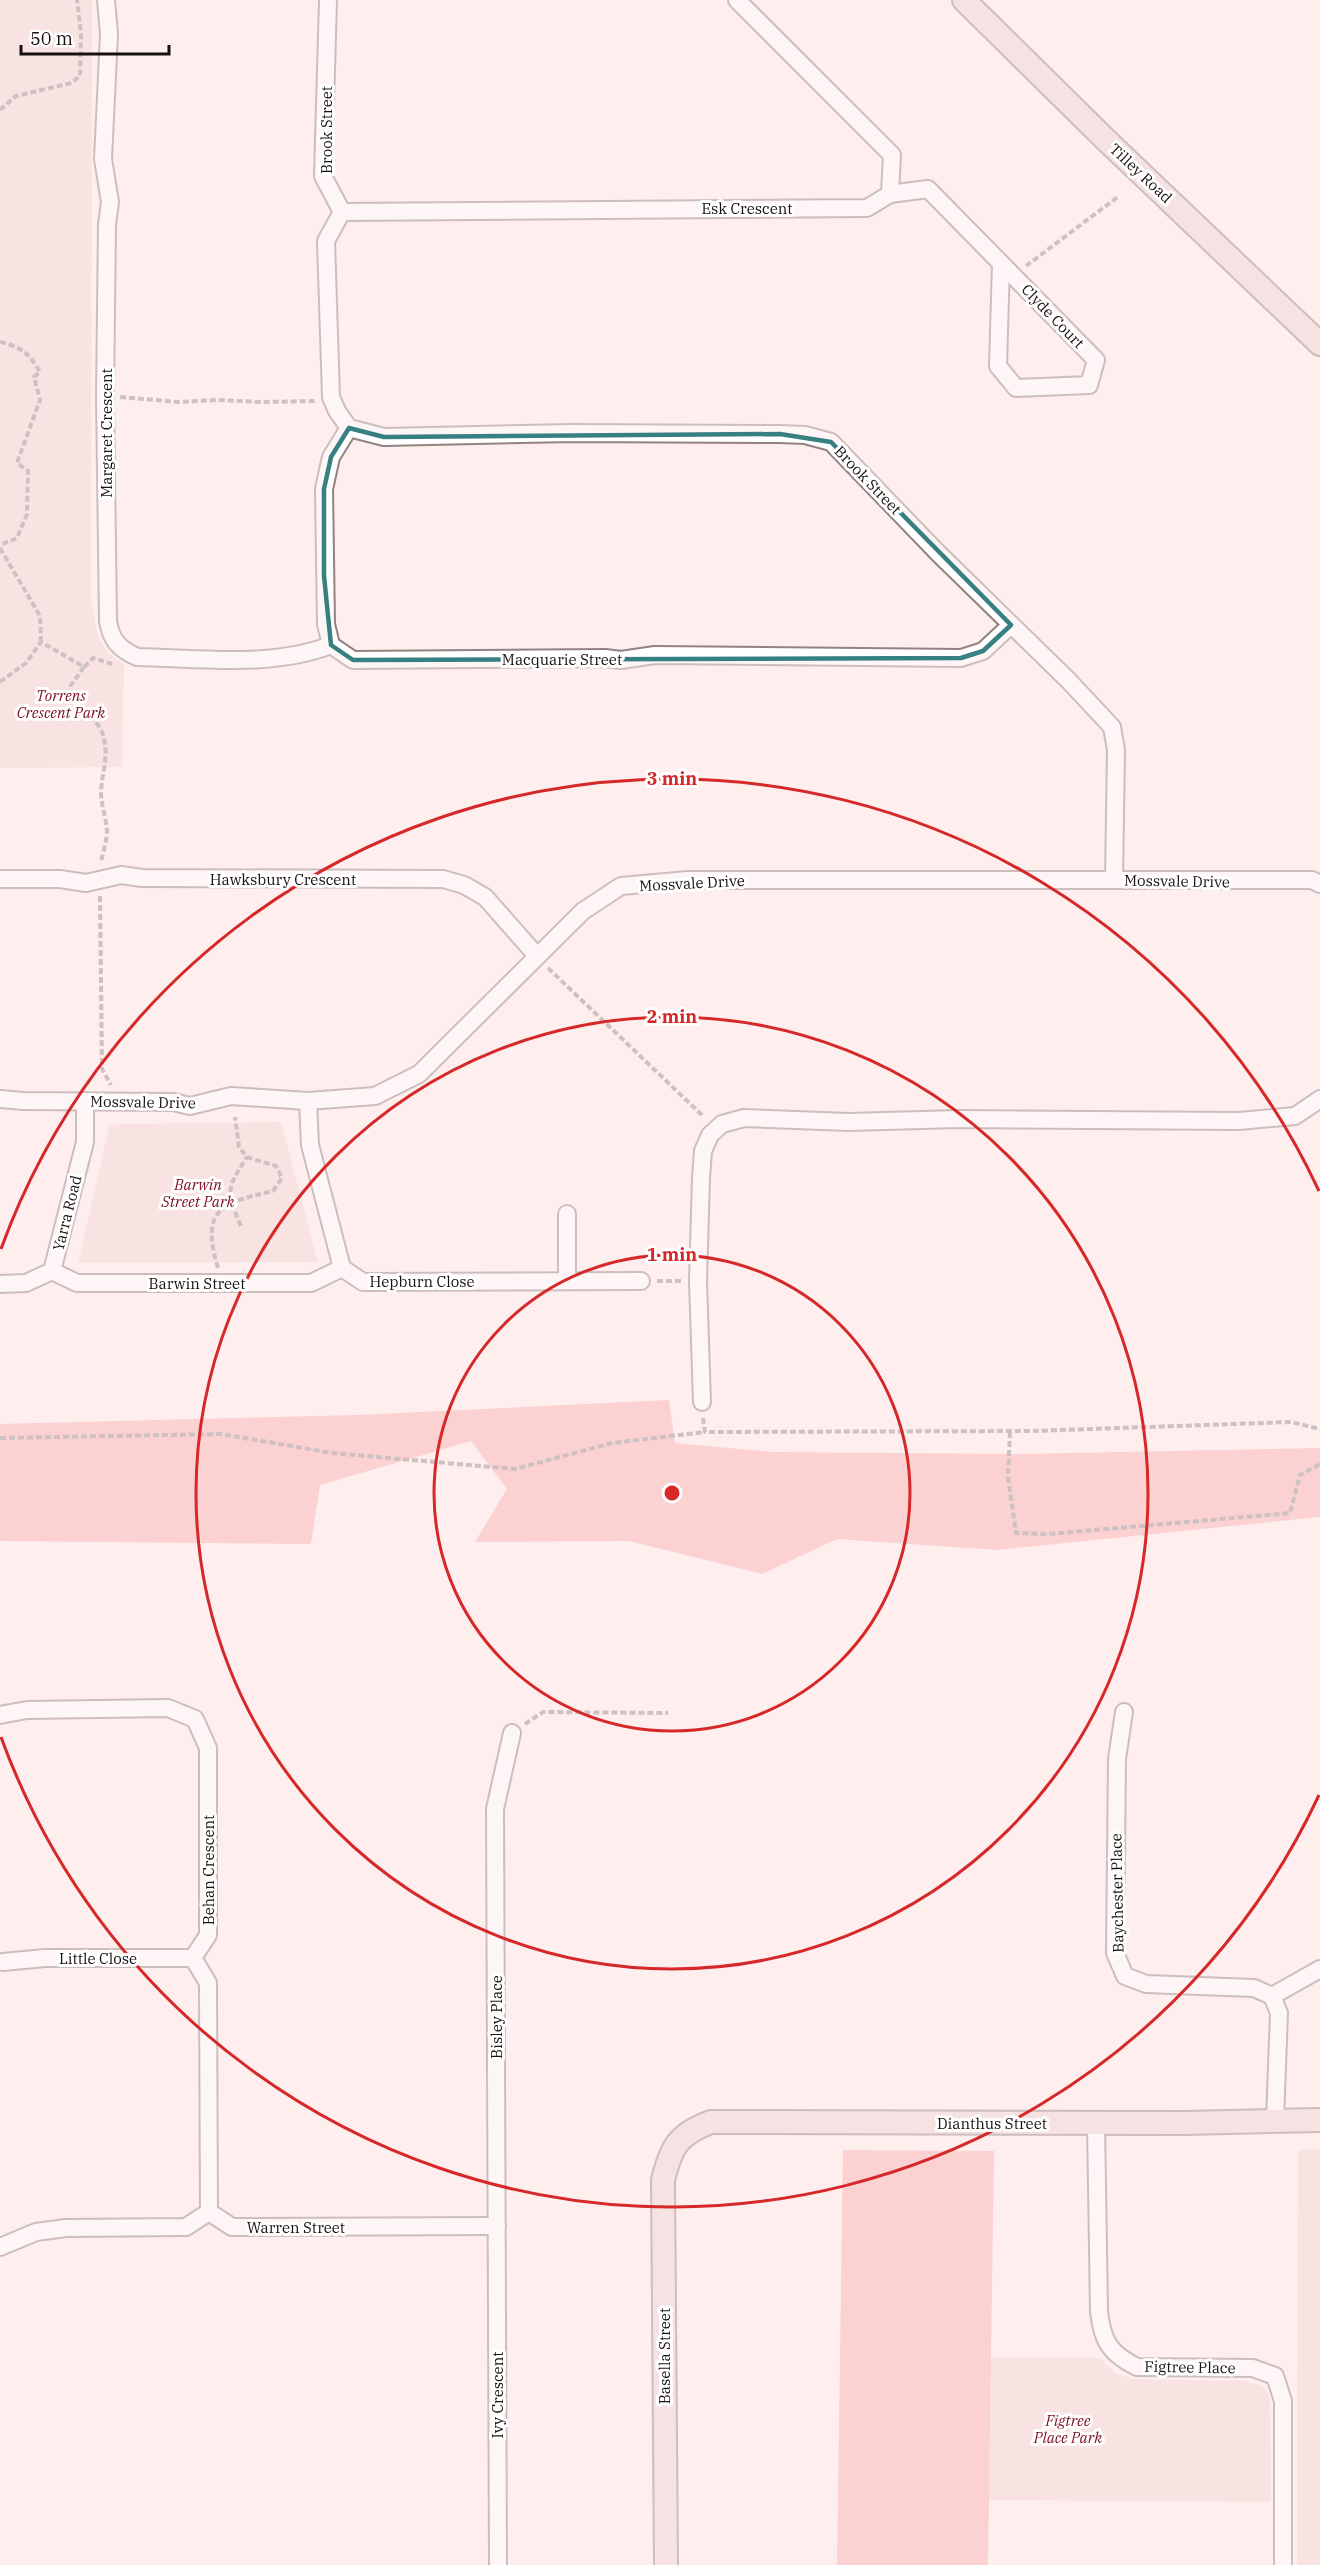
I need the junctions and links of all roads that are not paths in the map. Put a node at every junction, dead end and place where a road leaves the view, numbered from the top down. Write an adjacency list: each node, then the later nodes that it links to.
1 (106, 0): 11 (street, Margaret Crescent)
2 (328, 0): 6 (street, Brook Street)
3 (736, 0): 5 (street)
4 (964, 0): 8 (street, Tilley Road)
5 (890, 194): 6 (street, Esk Crescent); 7 (street, Clyde Court)
6 (342, 212): 9 (street)
7 (1001, 263): 7 (street, Clyde Court)
8 (1320, 344)
9 (349, 428): 10 (street, Brook Street); 11 (street)
10 (1011, 625): 11 (street, Macquarie Street); 13 (street, Brook Street)
11 (331, 645)
12 (0, 879): 15 (street, Hawksbury Crescent)
13 (1114, 880): 14 (street, Mossvale Drive); 15 (street, Mossvale Drive)
14 (1320, 884)
15 (537, 956): 19 (street, Mossvale Drive)
16 (0, 1099): 18 (street, Mossvale Drive)
17 (1320, 1099): 26 (street)
18 (85, 1101): 19 (street, Mossvale Drive); 22 (street, Yarra Road)
19 (308, 1101): 21 (street)
20 (567, 1214): 23 (street)
21 (342, 1268): 22 (street, Barwin Street); 23 (street, Hepburn Close)
22 (52, 1271): 25 (street, Yarra Road)
23 (567, 1280): 24 (street, Hepburn Close)
24 (641, 1281)
25 (0, 1284)
26 (702, 1402)
27 (1124, 1712): 33 (street, Baychester Place)
28 (0, 1715): 30 (street, Behan Crescent)
29 (512, 1733): 39 (street, Bisley Place)
30 (193, 1958): 31 (street, Little Close); 38 (street)
31 (3, 1962)
32 (1320, 1969): 33 (street)
33 (1272, 1996): 35 (street)
34 (1320, 2120): 35 (street, Dianthus Street)
35 (1275, 2121): 36 (street, Dianthus Street)
36 (1096, 2123): 37 (street, Dianthus Street); 43 (street, Figtree Place)
37 (673, 2148): 42 (street, Basella Street)
38 (209, 2212): 39 (street, Warren Street); 40 (street)
39 (496, 2226): 41 (street, Ivy Crescent)
40 (0, 2247)
41 (498, 2565)
42 (666, 2565)
43 (1283, 2565)

